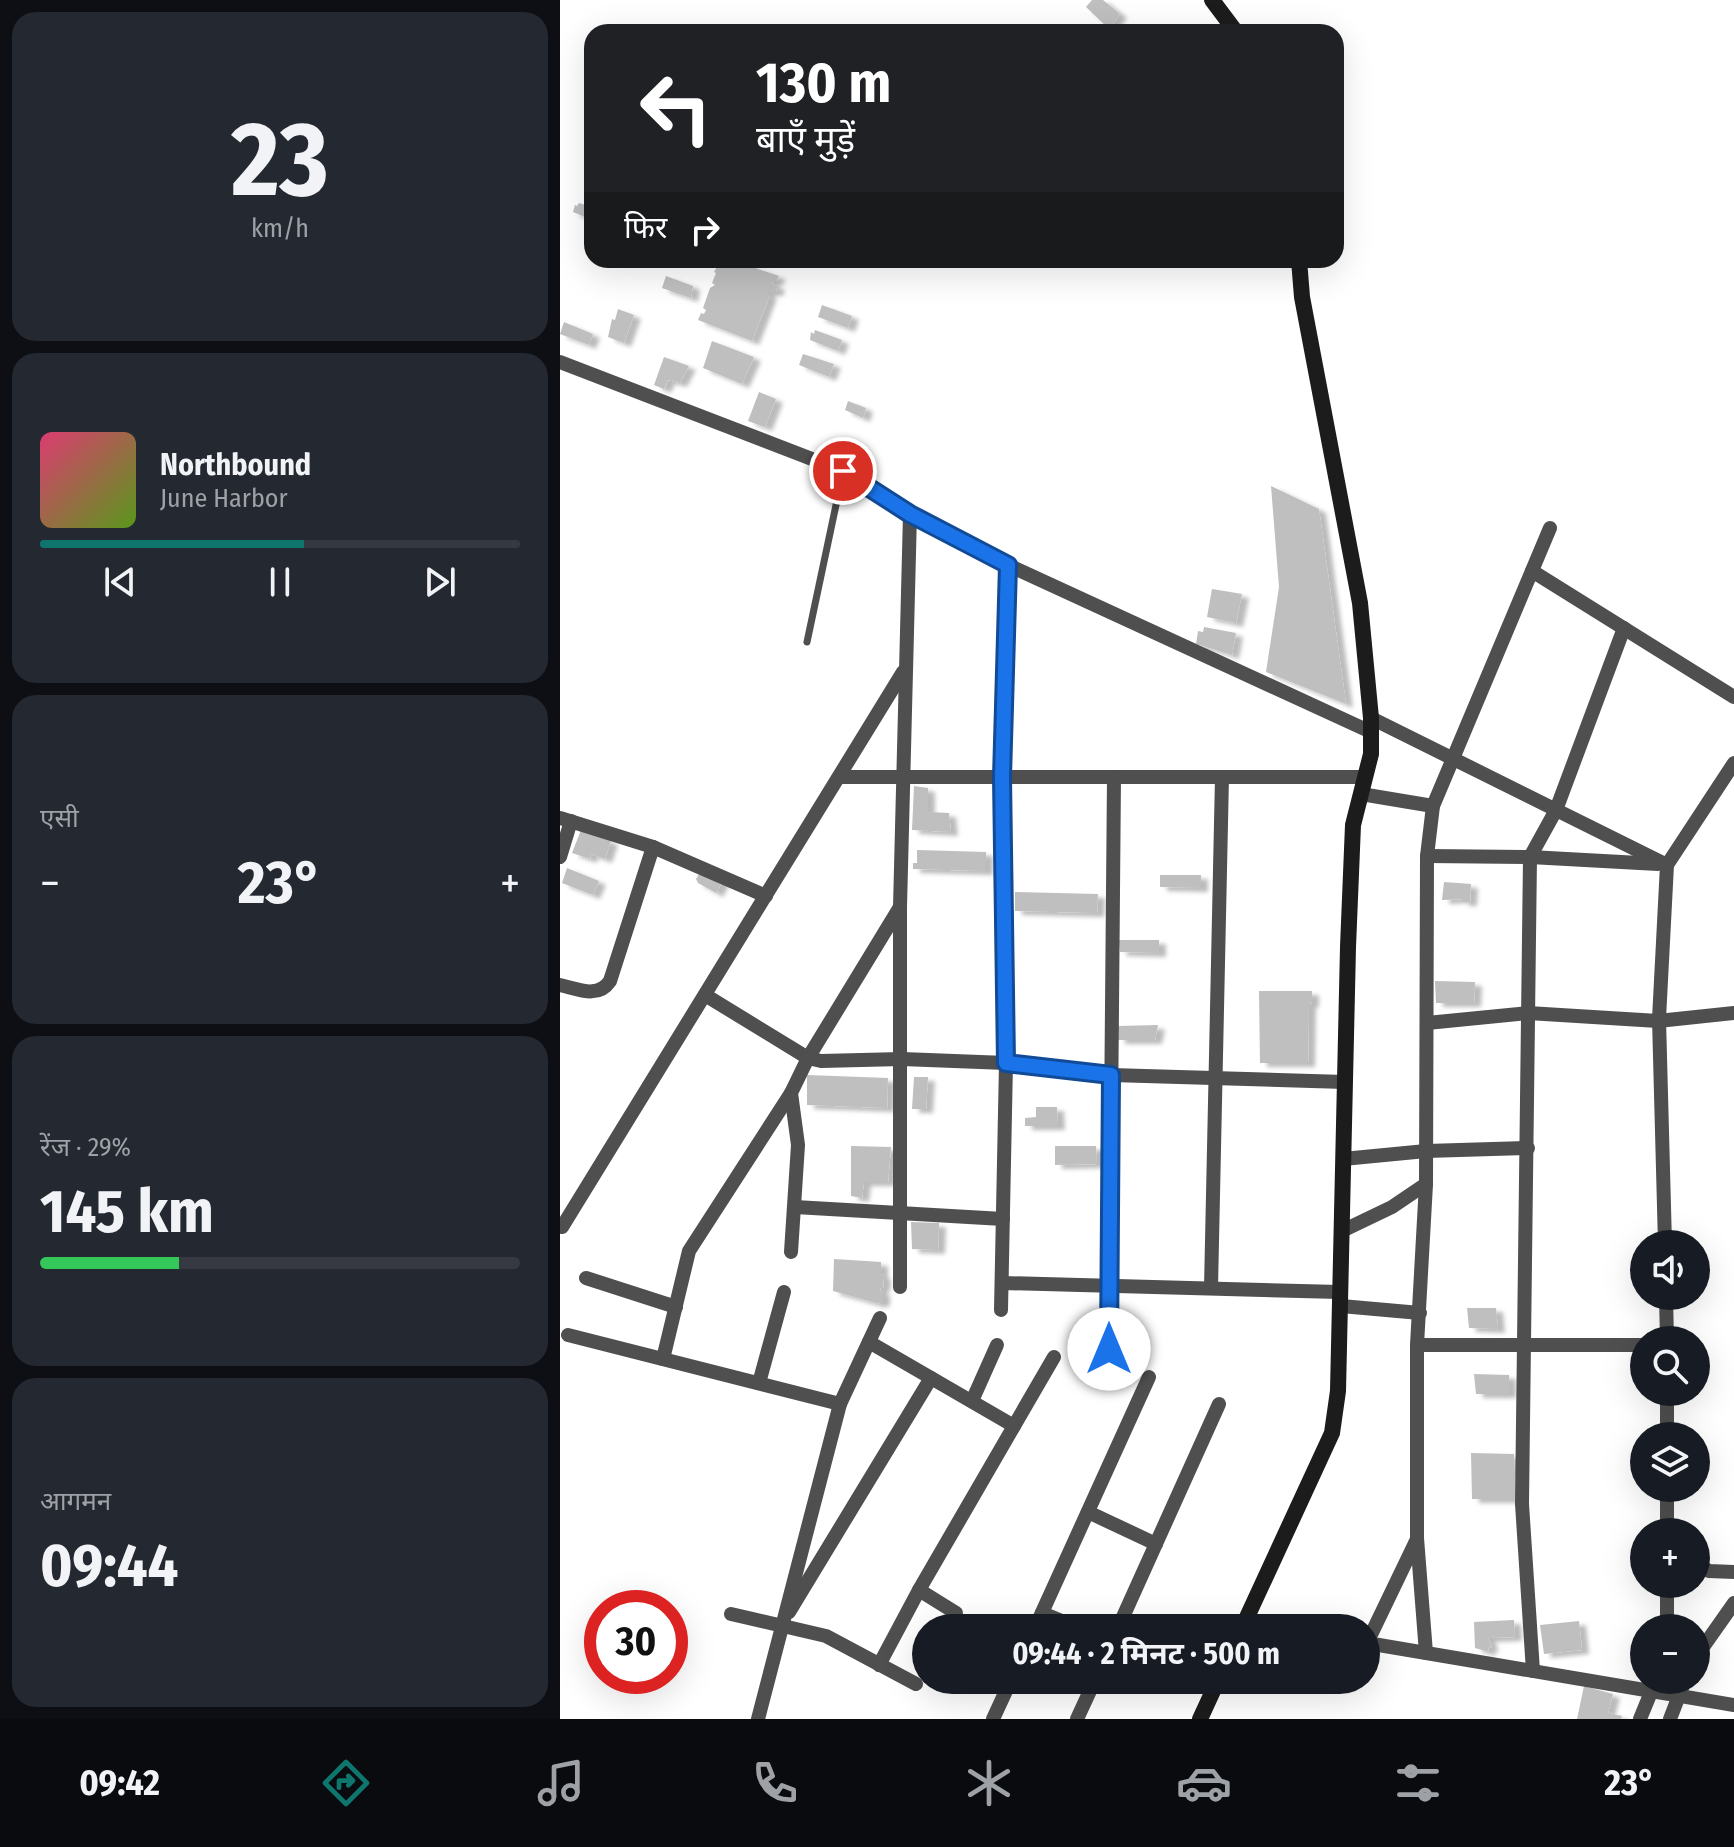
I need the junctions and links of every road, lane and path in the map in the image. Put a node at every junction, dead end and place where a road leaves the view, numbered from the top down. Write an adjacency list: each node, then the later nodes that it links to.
1 (1212, 0): 2 (street)
2 (1230, 24)
3 (1300, 268): 14 (street)
4 (560, 362): 5 (street)
5 (843, 471): 6 (street); 11 (lane)
6 (910, 514): 8 (street); 12 (street)
7 (1550, 528): 9 (street)
8 (1008, 565): 14 (street); 19 (street)
9 (1532, 571): 10 (street); 15 (street)
10 (1624, 628): 13 (street); 25 (street)
11 (807, 642)
12 (905, 669): 17 (street); 18 (street)
13 (1734, 697)
14 (1371, 725): 15 (street); 22 (street)
15 (1453, 759): 24 (street); 25 (street)
16 (1734, 763): 31 (street)
17 (839, 777): 18 (street); 32 (street)
18 (903, 777): 19 (street); 33 (street)
19 (1002, 777): 20 (street); 42 (street)
20 (1114, 777): 21 (street); 43 (street)
21 (1222, 777): 22 (street); 44 (street)
22 (1365, 777): 23 (street)
23 (1361, 794): 24 (street); 45 (street)
24 (1433, 806): 28 (street)
25 (1556, 810): 30 (street); 31 (street)
26 (566, 819): 27 (street); 29 (street)
27 (653, 847): 32 (street); 34 (street)
28 (1427, 856): 30 (street); 39 (street)
29 (560, 857)
30 (1530, 857): 31 (street); 36 (street)
31 (1667, 865): 38 (street)
32 (766, 896): 35 (street)
33 (900, 907): 40 (street); 41 (street)
34 (560, 985)
35 (705, 995): 40 (street); 54 (street)
36 (1528, 1013): 38 (street); 39 (street); 47 (street)
37 (1734, 1013): 38 (street)
38 (1659, 1019): 55 (street)
39 (1427, 1023): 48 (street)
40 (808, 1058): 41 (street); 46 (street)
41 (902, 1059): 42 (street); 52 (street)
42 (1006, 1063): 43 (street); 53 (street)
43 (1111, 1075): 44 (street); 60 (street)
44 (1215, 1078): 45 (street); 62 (street)
45 (1345, 1082): 49 (street)
46 (791, 1093): 51 (street); 65 (street)
47 (1528, 1148): 48 (street); 73 (street)
48 (1426, 1151): 49 (street); 50 (street)
49 (1343, 1159): 56 (street)
50 (1426, 1184): 56 (street); 67 (street)
51 (795, 1207): 52 (street); 57 (street)
52 (899, 1212): 53 (street); 61 (street)
53 (1003, 1219): 59 (street)
54 (562, 1227)
55 (1665, 1230)
56 (1342, 1231): 64 (street)
57 (791, 1252)
58 (586, 1278): 65 (street)
59 (1003, 1283): 60 (street); 66 (street)
60 (1109, 1285): 62 (street); 75 (street)
61 (900, 1287)
62 (1211, 1288): 64 (street)
63 (784, 1292): 80 (street)
64 (1341, 1299): 67 (street); 96 (street)
65 (676, 1307): 77 (street)
66 (1001, 1310)
67 (1420, 1313): 72 (street)
68 (880, 1318): 70 (street)
69 (568, 1335): 77 (street)
70 (869, 1342): 79 (street); 82 (street)
71 (997, 1345): 81 (street)
72 (1417, 1345): 73 (street); 86 (street)
73 (1524, 1345): 74 (street); 101 (street)
74 (1630, 1345)
75 (1109, 1349)
76 (1054, 1357): 84 (street)
77 (663, 1359): 80 (street)
78 (1149, 1377): 85 (street)
79 (931, 1378): 81 (street); 97 (street)
80 (759, 1383): 82 (street)
81 (972, 1401): 84 (street)
82 (840, 1404): 97 (street)
83 (1219, 1404): 87 (street)
84 (1014, 1426): 90 (street)
85 (1088, 1512): 87 (street); 93 (street)
86 (1417, 1538): 99 (street); 99 (street)
87 (1156, 1544): 95 (street)
88 (1710, 1571): 89 (street)
89 (1734, 1572)
90 (919, 1590): 92 (street); 100 (street)
91 (1734, 1603): 98 (street)
92 (956, 1613)
93 (1042, 1613)
94 (731, 1614): 97 (street)
95 (1124, 1614)
96 (1248, 1614)
97 (780, 1626): 100 (street); 111 (street)
98 (1710, 1637)
99 (1426, 1653): 101 (street)
100 (879, 1665): 102 (street)
101 (1533, 1671): 103 (street)
102 (912, 1682)
103 (1630, 1682)
104 (1005, 1694): 112 (street)
105 (1089, 1694): 113 (street)
106 (1212, 1694): 114 (street)
107 (1650, 1694): 115 (street)
108 (1674, 1694): 109 (street)
109 (1679, 1696): 110 (street); 116 (street)
110 (1734, 1705)
111 (758, 1719)
112 (993, 1719)
113 (1077, 1719)
114 (1200, 1719)
115 (1640, 1719)
116 (1670, 1719)

